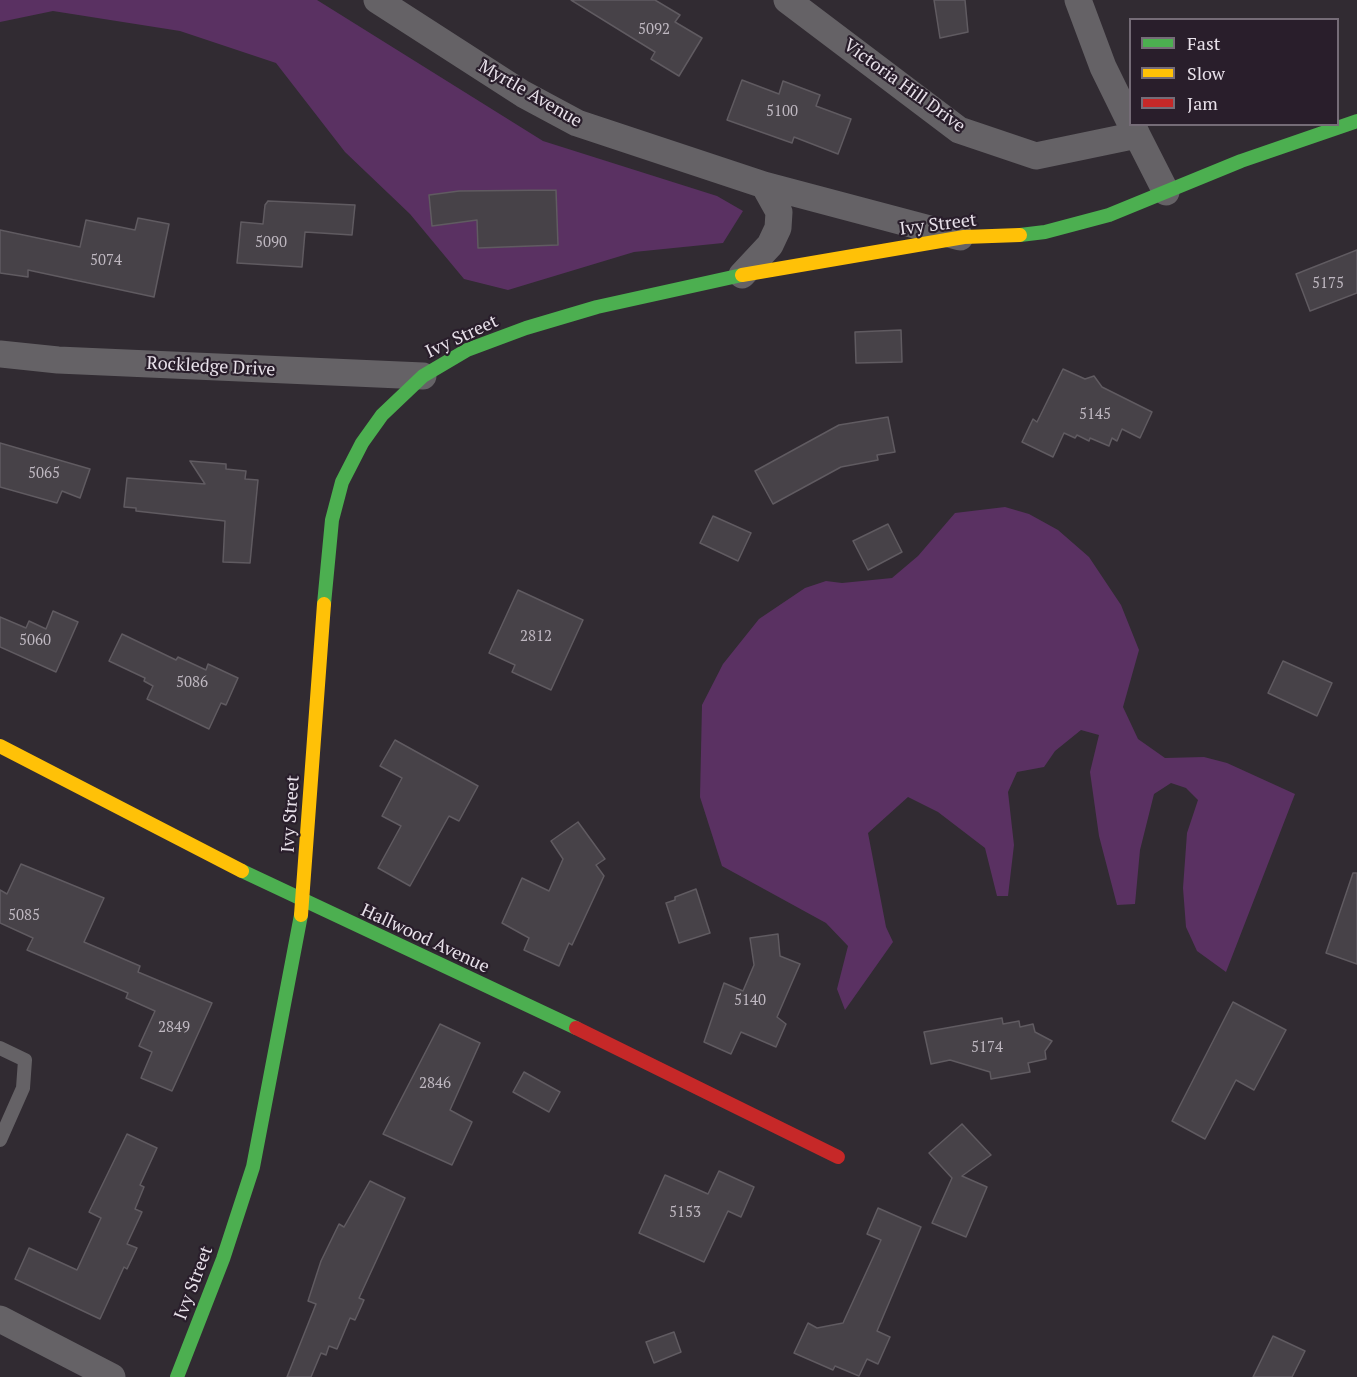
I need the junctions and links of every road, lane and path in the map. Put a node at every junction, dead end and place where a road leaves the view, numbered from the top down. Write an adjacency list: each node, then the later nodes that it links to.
1 (377, 0): 7 (street, Myrtle Avenue)
2 (787, 0): 6 (street, Victoria Hill Drive)
3 (1078, 0): 4 (street)
4 (1129, 119)
5 (1357, 121): 8 (street, Ivy Street)
6 (1133, 127): 8 (street)
7 (764, 186): 9 (street, Myrtle Avenue); 10 (street)
8 (1166, 192): 9 (street, Ivy Street)
9 (964, 237): 10 (street, Ivy Street)
10 (742, 274): 12 (street, Ivy Street)
11 (0, 354): 12 (street, Rockledge Drive)
12 (423, 376): 14 (street, Ivy Street)
13 (0, 746): 14 (street, Hallwood Avenue)
14 (303, 903): 17 (street, Hallwood Avenue); 20 (street, Ivy Street)
15 (0, 1048): 16 (lane)
16 (0, 1140)
17 (838, 1157)
18 (0, 1319): 19 (street)
19 (112, 1377)
20 (177, 1377)

